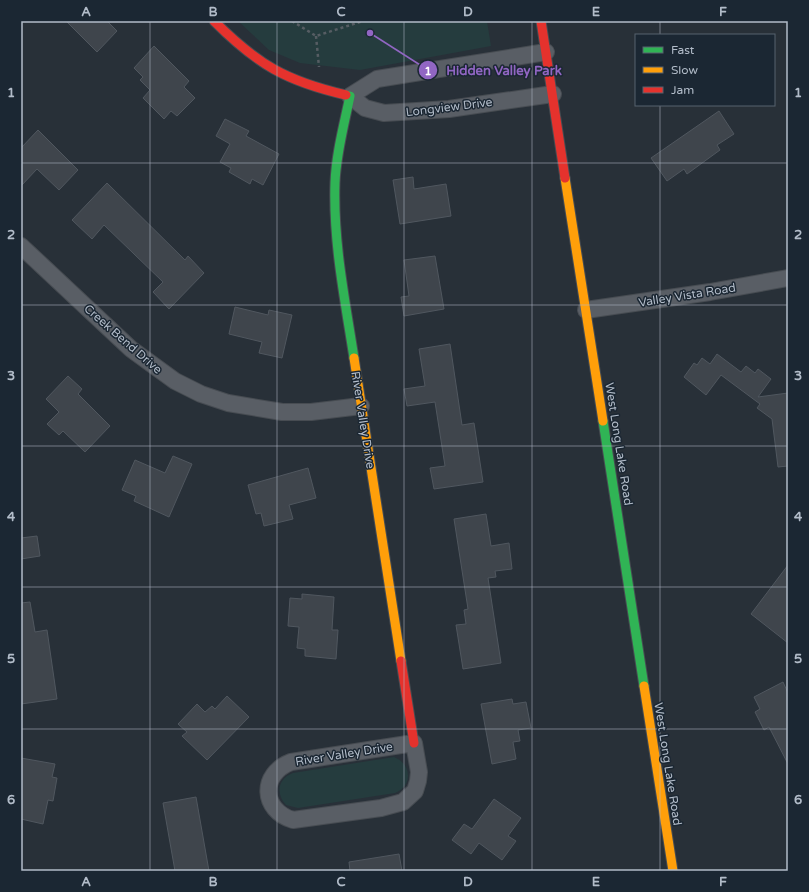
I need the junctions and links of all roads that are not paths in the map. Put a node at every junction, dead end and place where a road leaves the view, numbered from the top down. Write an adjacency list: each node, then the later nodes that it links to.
1 (214, 21): 5 (main road, Longview Drive)
2 (541, 21): 3 (main road, West Long Lake Road)
3 (546, 52): 4 (main road, West Long Lake Road); 5 (street)
4 (552, 94): 5 (street, Longview Drive); 8 (main road, West Long Lake Road)
5 (350, 96): 9 (main road, River Valley Drive)
6 (21, 246): 9 (street, Creek Bend Drive)
7 (788, 278): 8 (street, Valley Vista Road)
8 (586, 310): 11 (main road, West Long Lake Road)
9 (361, 406): 10 (main road, River Valley Drive)
10 (414, 743): 10 (street, River Valley Drive)
11 (673, 871)

